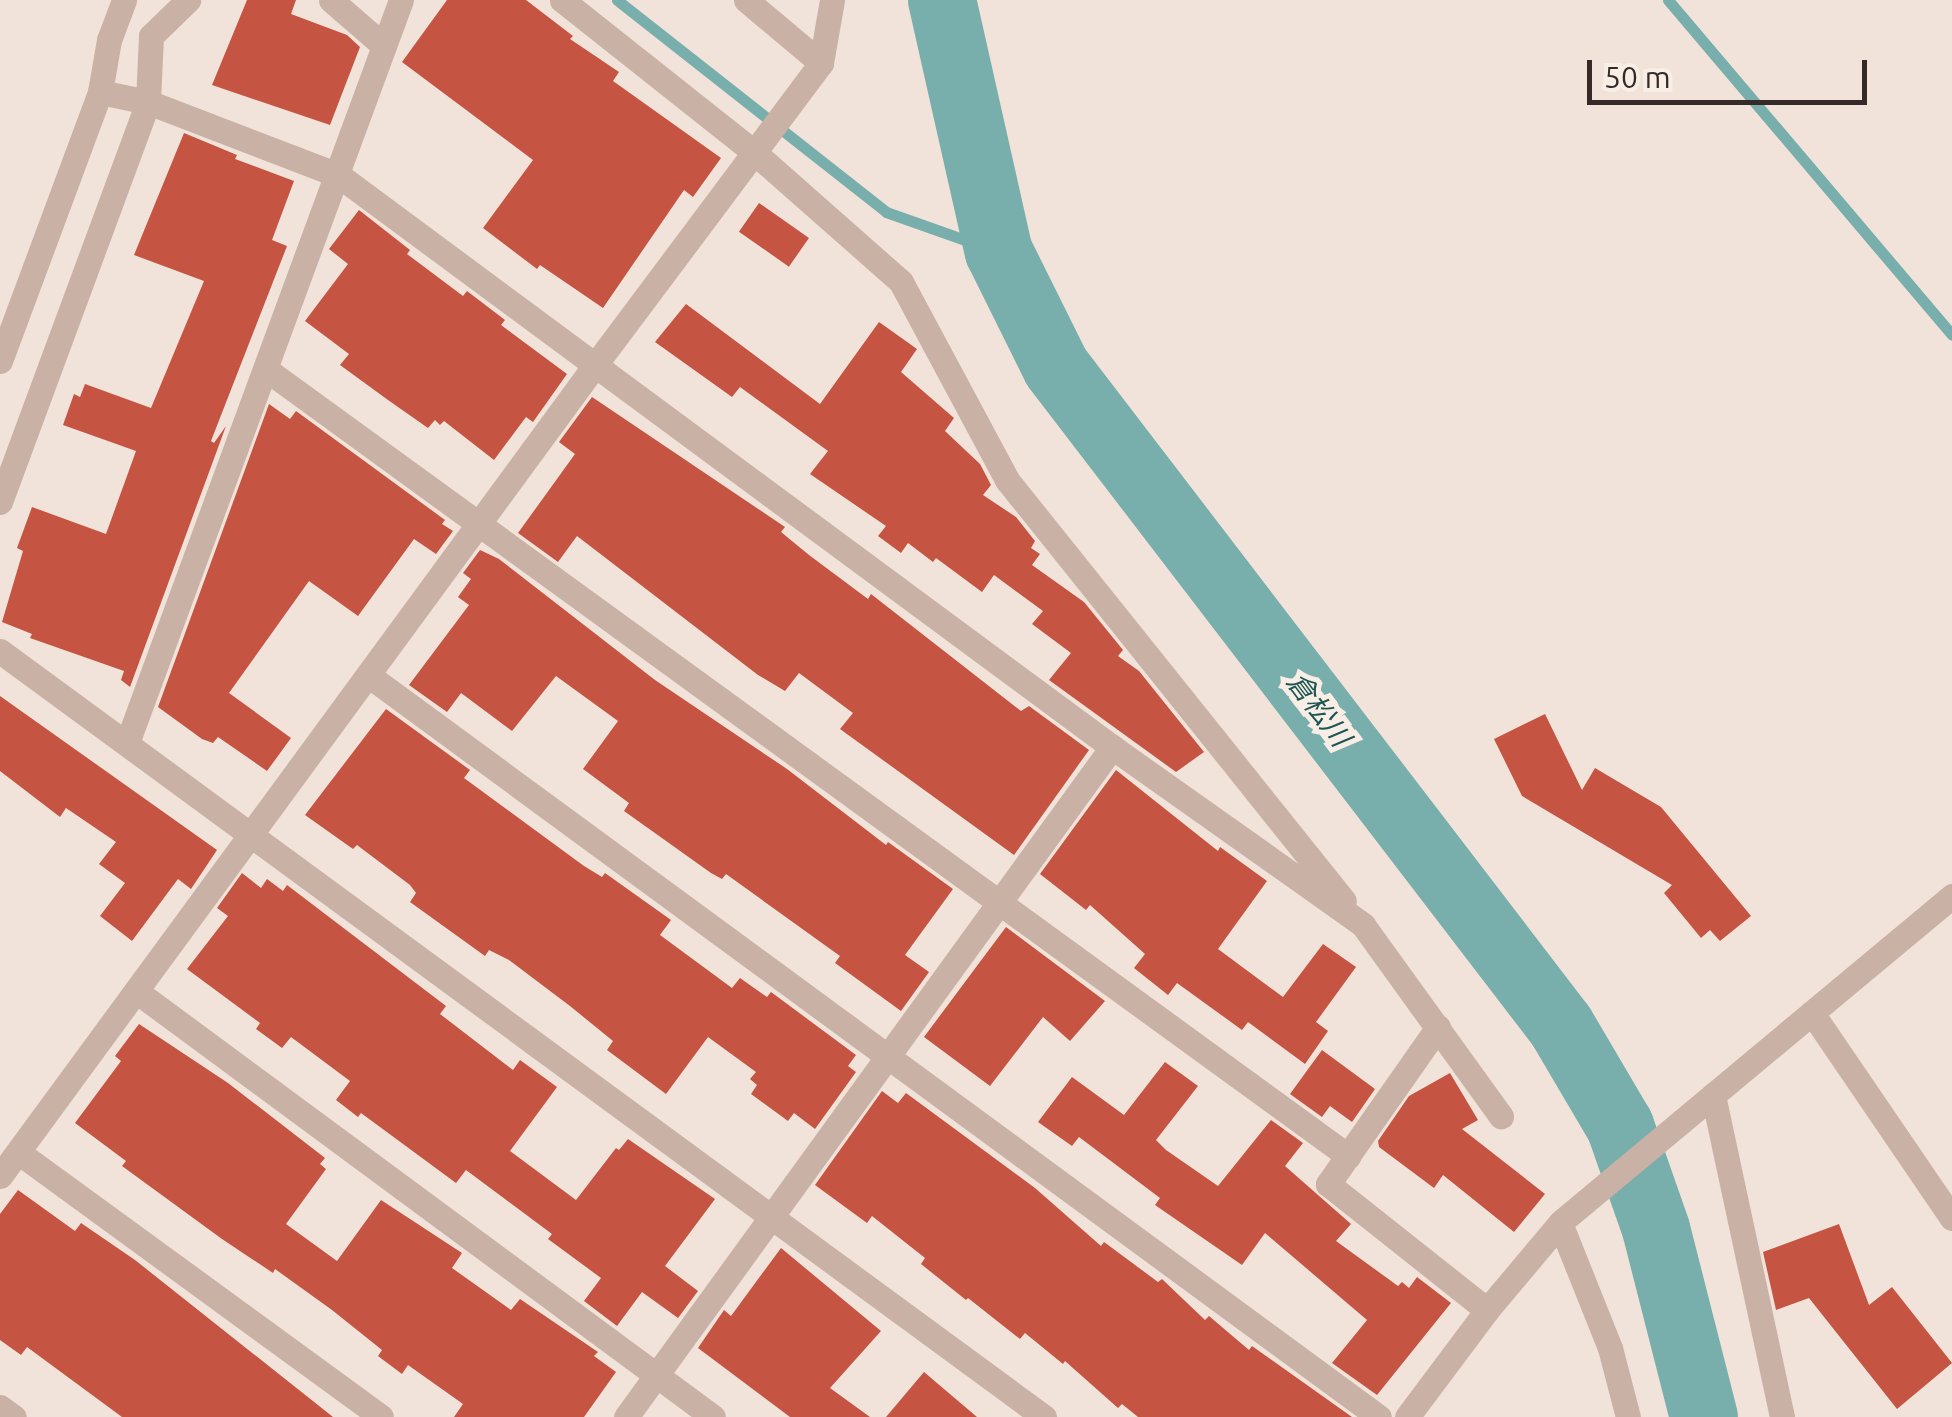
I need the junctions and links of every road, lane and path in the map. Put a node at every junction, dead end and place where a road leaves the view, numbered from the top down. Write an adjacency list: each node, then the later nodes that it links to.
1 (124, 0): 10 (street)
2 (188, 0): 11 (street)
3 (331, 0): 8 (street)
4 (402, 0): 8 (street)
5 (562, 0): 12 (street)
6 (746, 0): 9 (street)
7 (832, 0): 9 (street)
8 (384, 46): 13 (street)
9 (822, 63): 12 (street)
10 (100, 92): 11 (street); 14 (street)
11 (148, 102): 13 (street); 17 (street)
12 (756, 154): 15 (street); 26 (street)
13 (338, 175): 15 (street); 16 (street)
14 (0, 361)
15 (596, 365): 18 (street); 22 (street)
16 (268, 370): 18 (street); 21 (street)
17 (0, 502)
18 (480, 522): 20 (street); 25 (street)
19 (0, 651): 21 (street)
20 (368, 675): 23 (street); 30 (street)
21 (127, 744): 23 (street)
22 (1112, 747): 25 (street); 26 (street)
23 (252, 834): 27 (street); 36 (street)
24 (1952, 896): 28 (street)
25 (997, 904): 30 (street); 34 (street)
26 (1363, 925): 29 (street)
27 (136, 991): 33 (street); 40 (street)
28 (1812, 1013): 31 (street); 37 (street)
29 (1438, 1026): 32 (street); 34 (street)
30 (887, 1058): 36 (street); 47 (street)
31 (1712, 1096): 38 (street); 50 (street)
32 (1502, 1116)
33 (18, 1152): 35 (street); 43 (street)
34 (1348, 1156): 39 (street)
35 (0, 1176)
36 (772, 1215): 40 (street); 46 (street)
37 (1952, 1218)
38 (1562, 1221)
39 (1487, 1310): 48 (street); 49 (street)
40 (656, 1375): 44 (street); 45 (street)
41 (0, 1407): 42 (street)
42 (14, 1417)
43 (381, 1417)
44 (626, 1417)
45 (714, 1417)
46 (1044, 1417)
47 (1379, 1417)
48 (1408, 1417)
49 (1628, 1417)
50 (1782, 1417)

